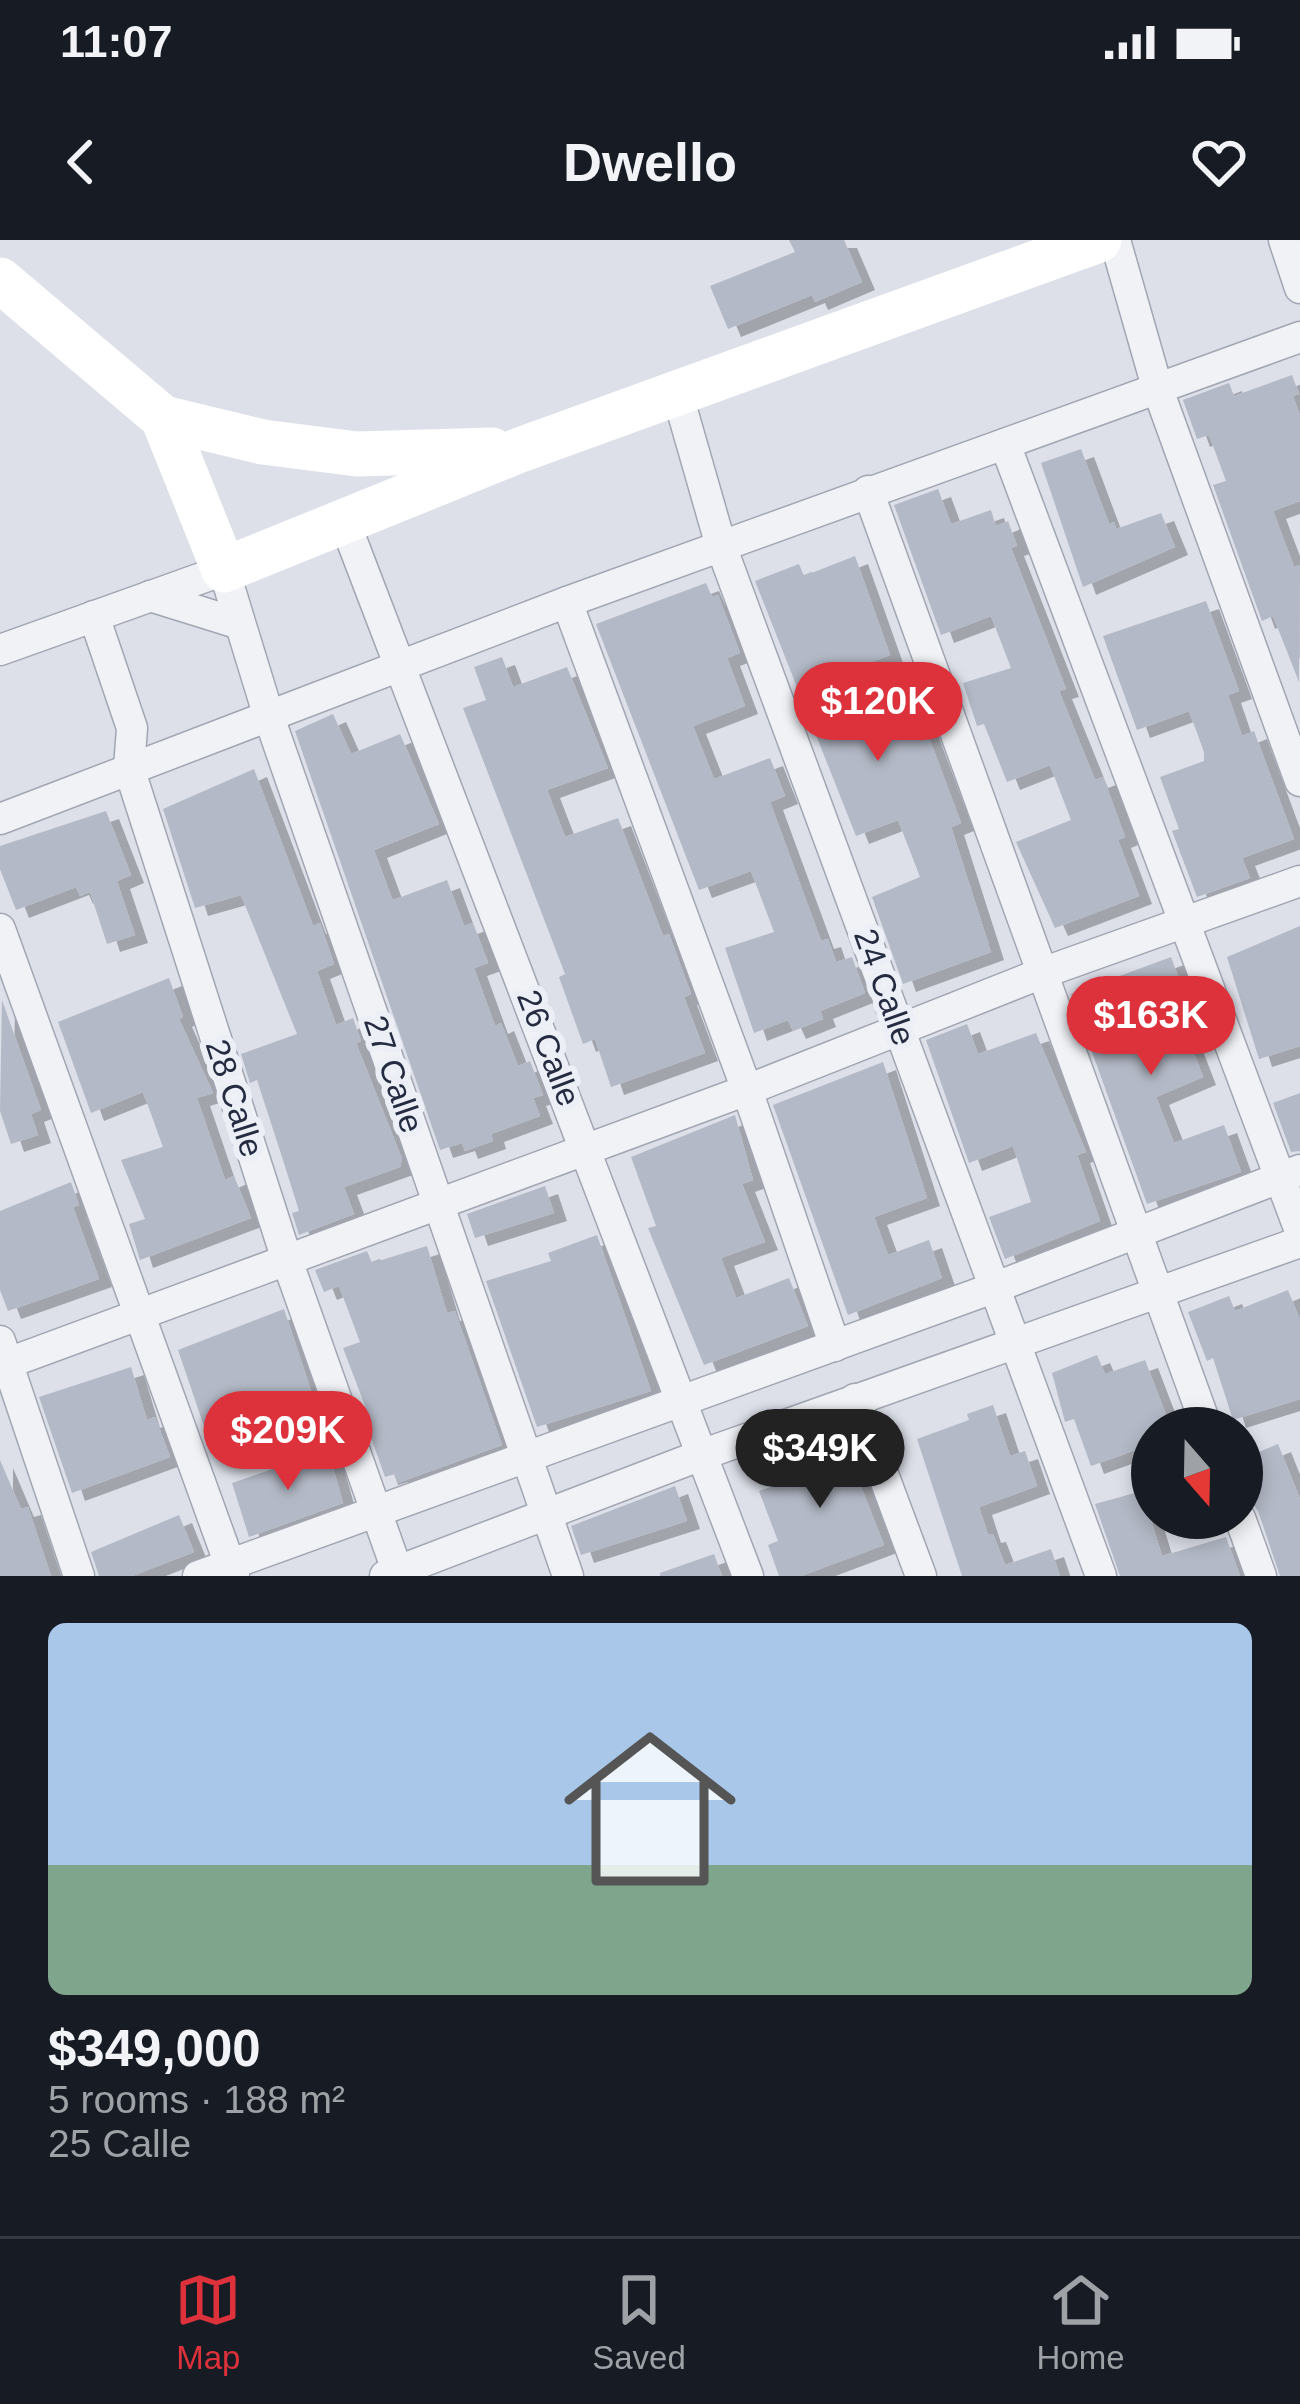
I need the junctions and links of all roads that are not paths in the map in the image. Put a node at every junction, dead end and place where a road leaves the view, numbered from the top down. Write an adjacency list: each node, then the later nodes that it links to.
1 (1099, 240): 8 (street)
2 (1115, 240): 7 (street)
3 (1284, 240): 5 (street)
4 (0, 280): 9 (street)
5 (1300, 288)
6 (1300, 337): 7 (street)
7 (1157, 387): 10 (street); 24 (street)
8 (678, 395): 11 (street); 14 (street, 24 Calle)
9 (163, 418): 11 (street); 15 (street)
10 (1005, 444): 12 (street); 27 (street)
11 (520, 450): 13 (street)
12 (868, 491): 14 (street); 29 (street)
13 (345, 523): 15 (street); 21 (street, 26 Calle)
14 (721, 546): 17 (street); 30 (street, 24 Calle)
15 (224, 570): 16 (street); 19 (street, 27 Calle)
16 (150, 596): 18 (street); 19 (street)
17 (567, 602): 21 (street); 31 (street)
18 (94, 616): 20 (street); 23 (street, 28 Calle)
19 (240, 624): 22 (street, 27 Calle)
20 (0, 650)
21 (404, 666): 22 (street); 32 (street, 26 Calle)
22 (269, 717): 23 (street); 34 (street, 27 Calle)
23 (129, 768): 25 (street); 38 (street, 28 Calle)
24 (1300, 781)
25 (0, 819)
26 (1300, 881): 27 (street)
27 (1183, 922): 29 (street); 33 (street)
28 (0, 928): 41 (street)
29 (1045, 972): 30 (street); 35 (street)
30 (902, 1031): 31 (street); 39 (street, 24 Calle)
31 (747, 1090): 32 (street); 43 (street)
32 (587, 1148): 34 (street); 45 (street, 26 Calle)
33 (1290, 1173): 35 (street); 36 (street)
34 (439, 1202): 38 (street); 49 (street, 27 Calle)
35 (1134, 1232): 39 (street); 40 (street)
36 (1300, 1232)
37 (1300, 1242): 40 (street)
38 (286, 1260): 41 (street); 50 (street, 28 Calle)
39 (995, 1287): 42 (street, 24 Calle); 43 (street)
40 (1158, 1293): 42 (street); 47 (street)
41 (138, 1313): 44 (street); 53 (street)
42 (1016, 1343): 46 (street); 60 (street, 24 Calle)
43 (835, 1346): 45 (street)
44 (3, 1357): 55 (street)
45 (684, 1400): 48 (street, 26 Calle); 49 (street)
46 (855, 1400): 48 (street); 59 (street)
47 (1199, 1407)
48 (704, 1454): 51 (street); 58 (street, 26 Calle)
49 (526, 1456): 50 (street); 51 (street, 27 Calle)
50 (376, 1512): 53 (street); 54 (street, 28 Calle)
51 (546, 1516): 54 (street); 57 (street, 27 Calle)
52 (1248, 1539): 61 (street)
53 (232, 1570): 56 (street)
54 (394, 1574)
55 (79, 1576)
56 (198, 1576)
57 (568, 1576)
58 (748, 1576)
59 (921, 1576)
60 (1101, 1576)
61 (1261, 1576)

